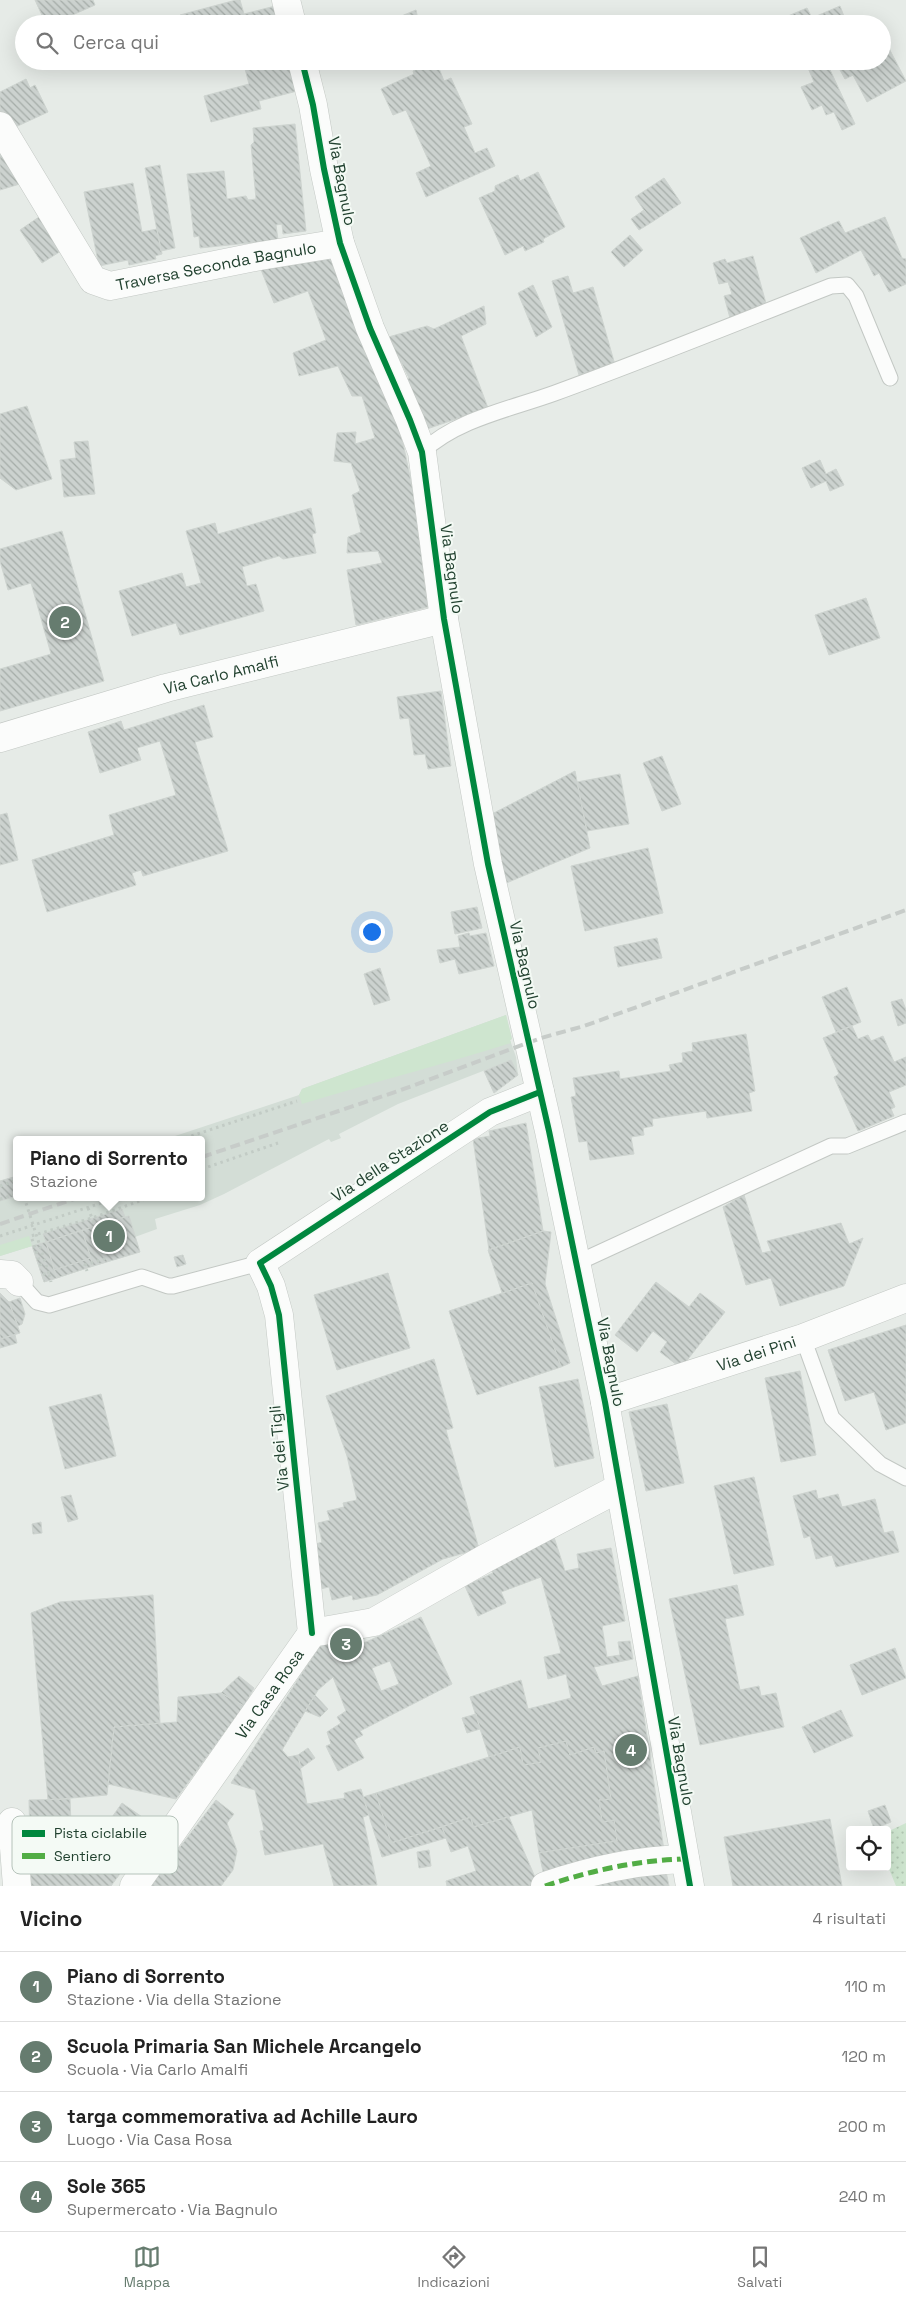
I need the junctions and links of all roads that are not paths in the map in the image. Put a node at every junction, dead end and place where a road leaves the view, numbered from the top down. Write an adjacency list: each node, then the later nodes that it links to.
1 (304, 70): 3 (street, Via Bagnulo)
2 (0, 126): 3 (street, Traversa Seconda Bagnulo)
3 (340, 243): 5 (street, Via Bagnulo)
4 (890, 378): 5 (lane)
5 (422, 452): 6 (street, Via Bagnulo)
6 (444, 619): 7 (street, Via Carlo Amalfi); 8 (street, Via Bagnulo)
7 (0, 738)
8 (540, 1092): 10 (street, Via della Stazione); 11 (street, Via Bagnulo)
9 (906, 1122): 11 (lane)
10 (260, 1263): 12 (lane, Via della Stazione); 18 (street, Via dei Tigli)
11 (576, 1263): 15 (street, Via Bagnulo)
12 (9, 1278)
13 (906, 1298): 14 (street, Via dei Pini)
14 (803, 1338): 15 (street, Via dei Pini); 16 (lane)
15 (605, 1402): 17 (street, Via Bagnulo)
16 (906, 1478)
17 (619, 1488): 18 (street, Via Casa Rosa); 20 (street, Via Bagnulo)
18 (312, 1633): 19 (street, Via Casa Rosa)
19 (178, 1823)
20 (685, 1859): 23 (street); 24 (street, Via Bagnulo)
21 (142, 1874): 22 (street, Via Casa Rosa)
22 (134, 1886)
23 (545, 1886)
24 (690, 1886)

